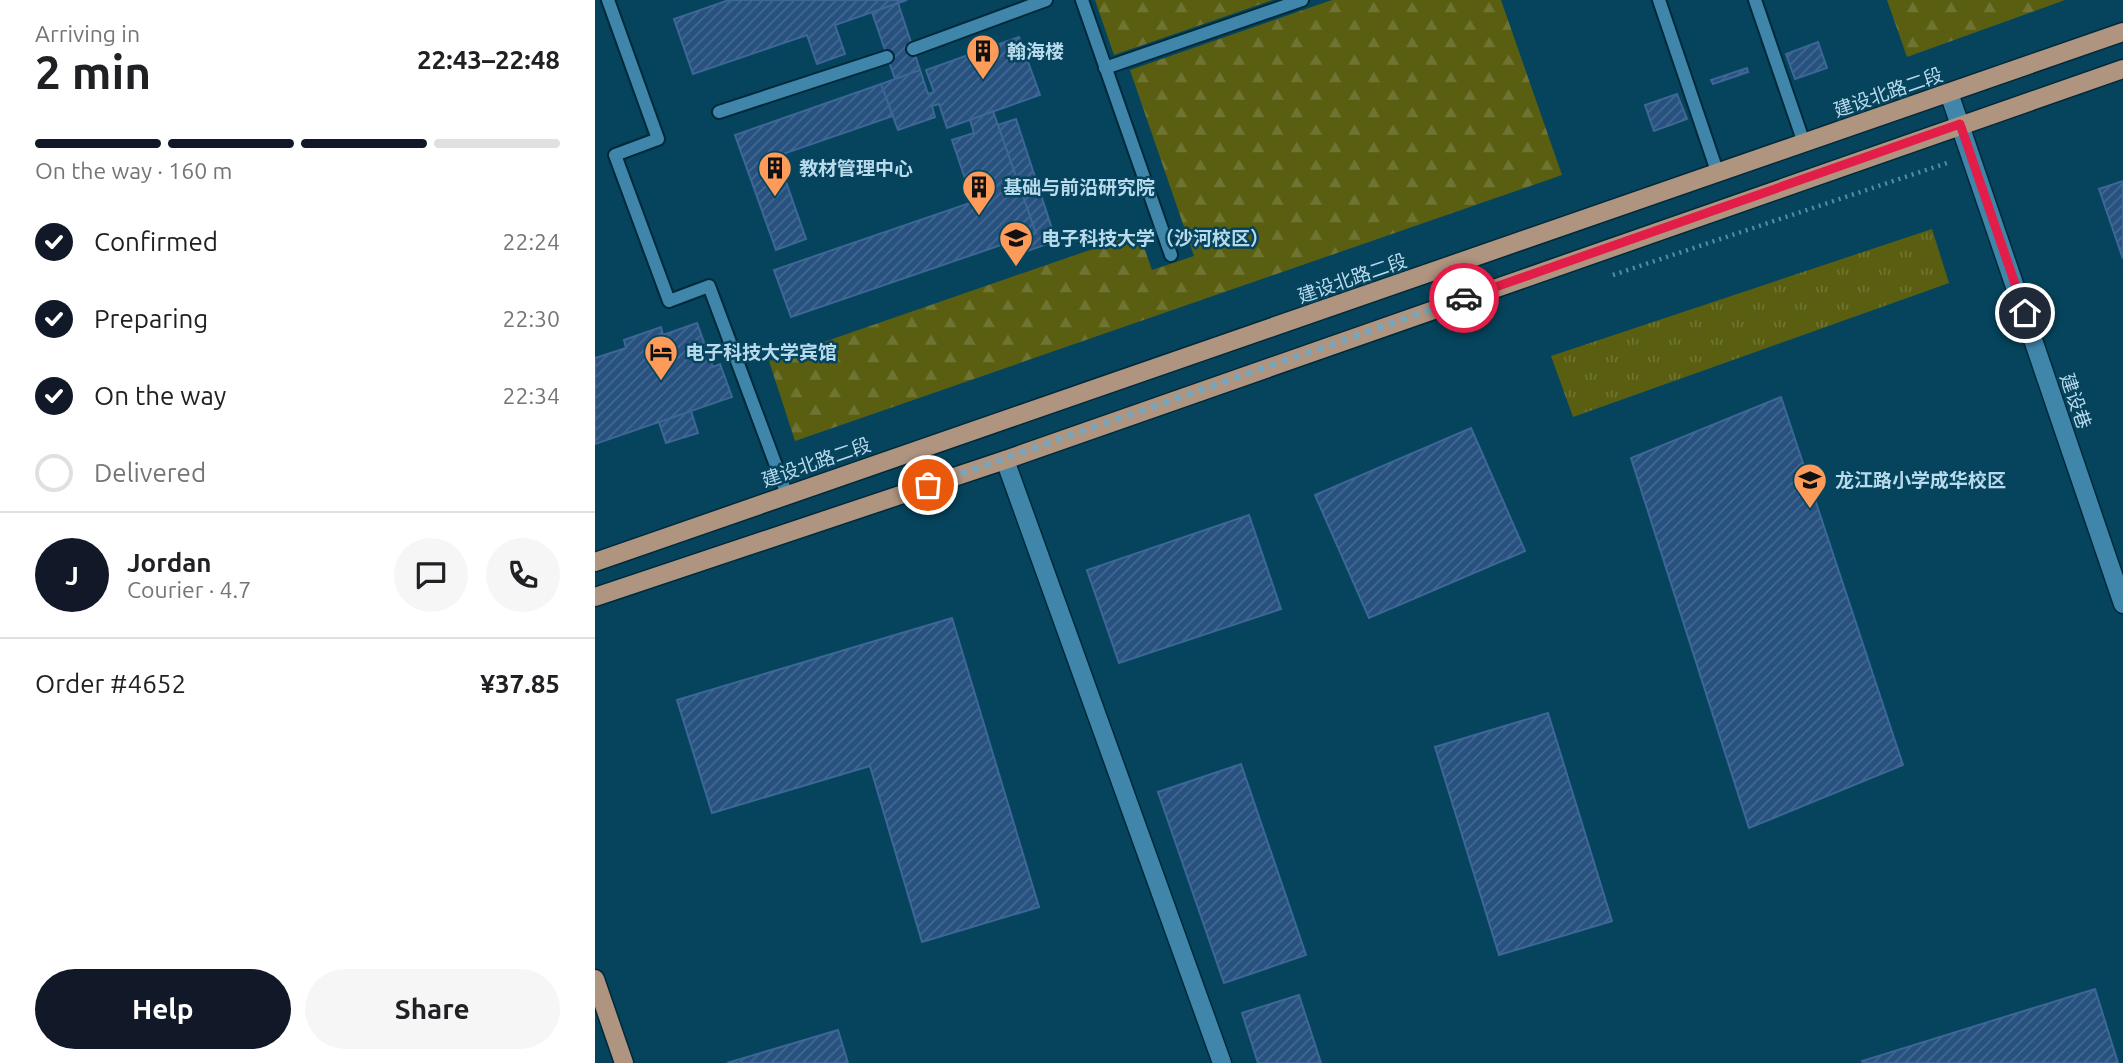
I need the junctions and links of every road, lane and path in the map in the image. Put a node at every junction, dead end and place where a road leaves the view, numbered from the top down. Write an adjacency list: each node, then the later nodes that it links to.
1 (608, 0): 19 (lane)
2 (1046, 0): 8 (lane)
3 (1082, 0): 10 (lane)
4 (1302, 0): 10 (lane)
5 (1659, 0): 16 (lane)
6 (1755, 0): 15 (lane)
7 (2123, 32): 12 (main road, 建设北路二段)
8 (913, 49)
9 (887, 57): 13 (lane)
10 (1105, 68): 17 (lane)
11 (2123, 69): 14 (main road)
12 (1949, 93): 14 (street, 建设巷); 15 (main road, 建设北路二段)
13 (719, 112)
14 (1960, 124): 18 (main road); 22 (street, 建设巷)
15 (1804, 143): 16 (main road, 建设北路二段)
16 (1718, 174): 19 (main road, 建设北路二段)
17 (1171, 255)
18 (1005, 460): 21 (main road); 25 (street)
19 (787, 495): 20 (main road, 建设北路二段)
20 (595, 562)
21 (595, 597)
22 (2123, 604)
23 (595, 979): 24 (main road)
24 (624, 1063)
25 (1221, 1063)

